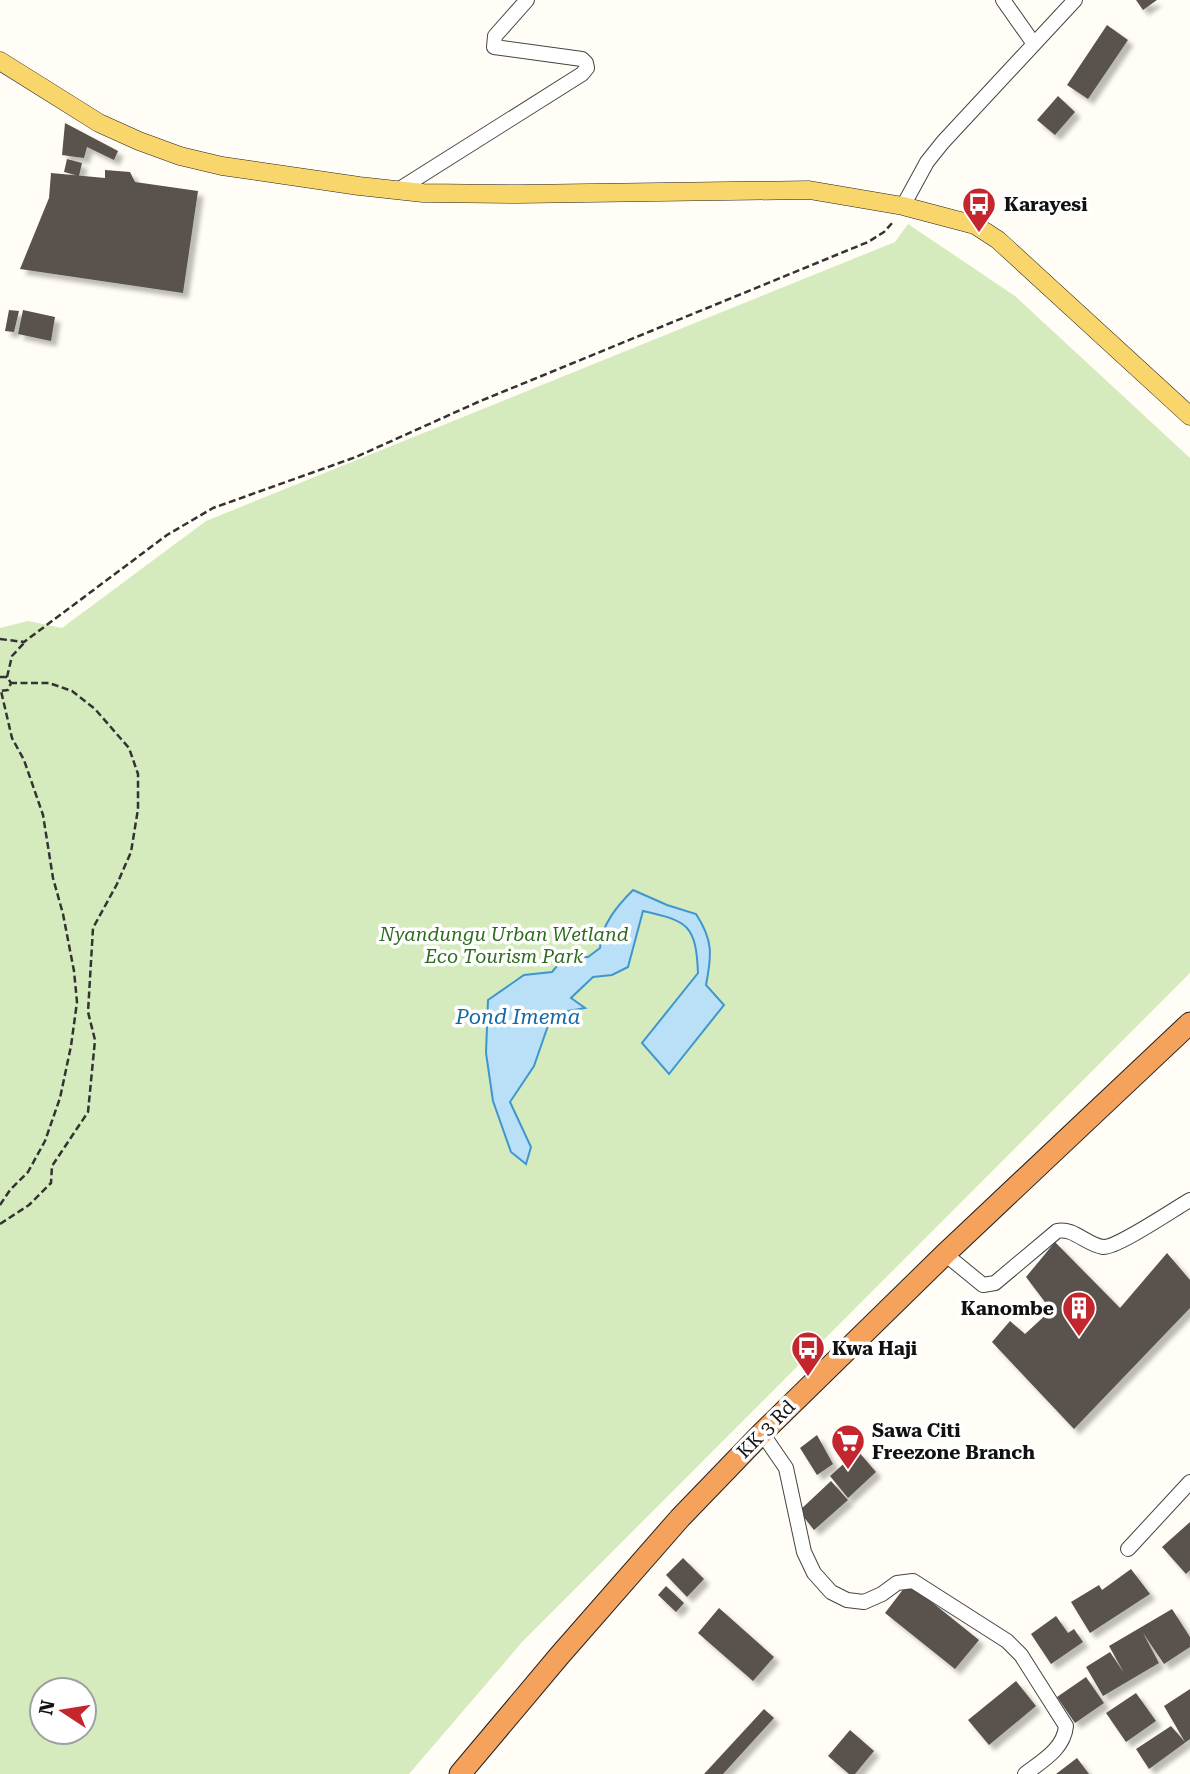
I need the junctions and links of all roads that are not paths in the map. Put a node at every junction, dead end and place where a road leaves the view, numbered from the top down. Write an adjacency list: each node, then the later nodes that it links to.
1 (527, 0): 6 (street)
2 (1003, 0): 4 (street)
3 (1075, 0): 4 (street)
4 (1034, 44): 7 (street)
5 (0, 61): 6 (main road)
6 (398, 190): 7 (main road)
7 (903, 206): 8 (main road)
8 (1190, 416)
9 (1189, 1026): 11 (highway, KK 3 Rd)
10 (1190, 1200): 11 (street)
11 (945, 1254): 12 (highway, KK 3 Rd)
12 (762, 1433): 15 (highway, KK 3 Rd); 16 (street)
13 (1190, 1482): 14 (street)
14 (1128, 1549)
15 (460, 1774)
16 (1025, 1774)

